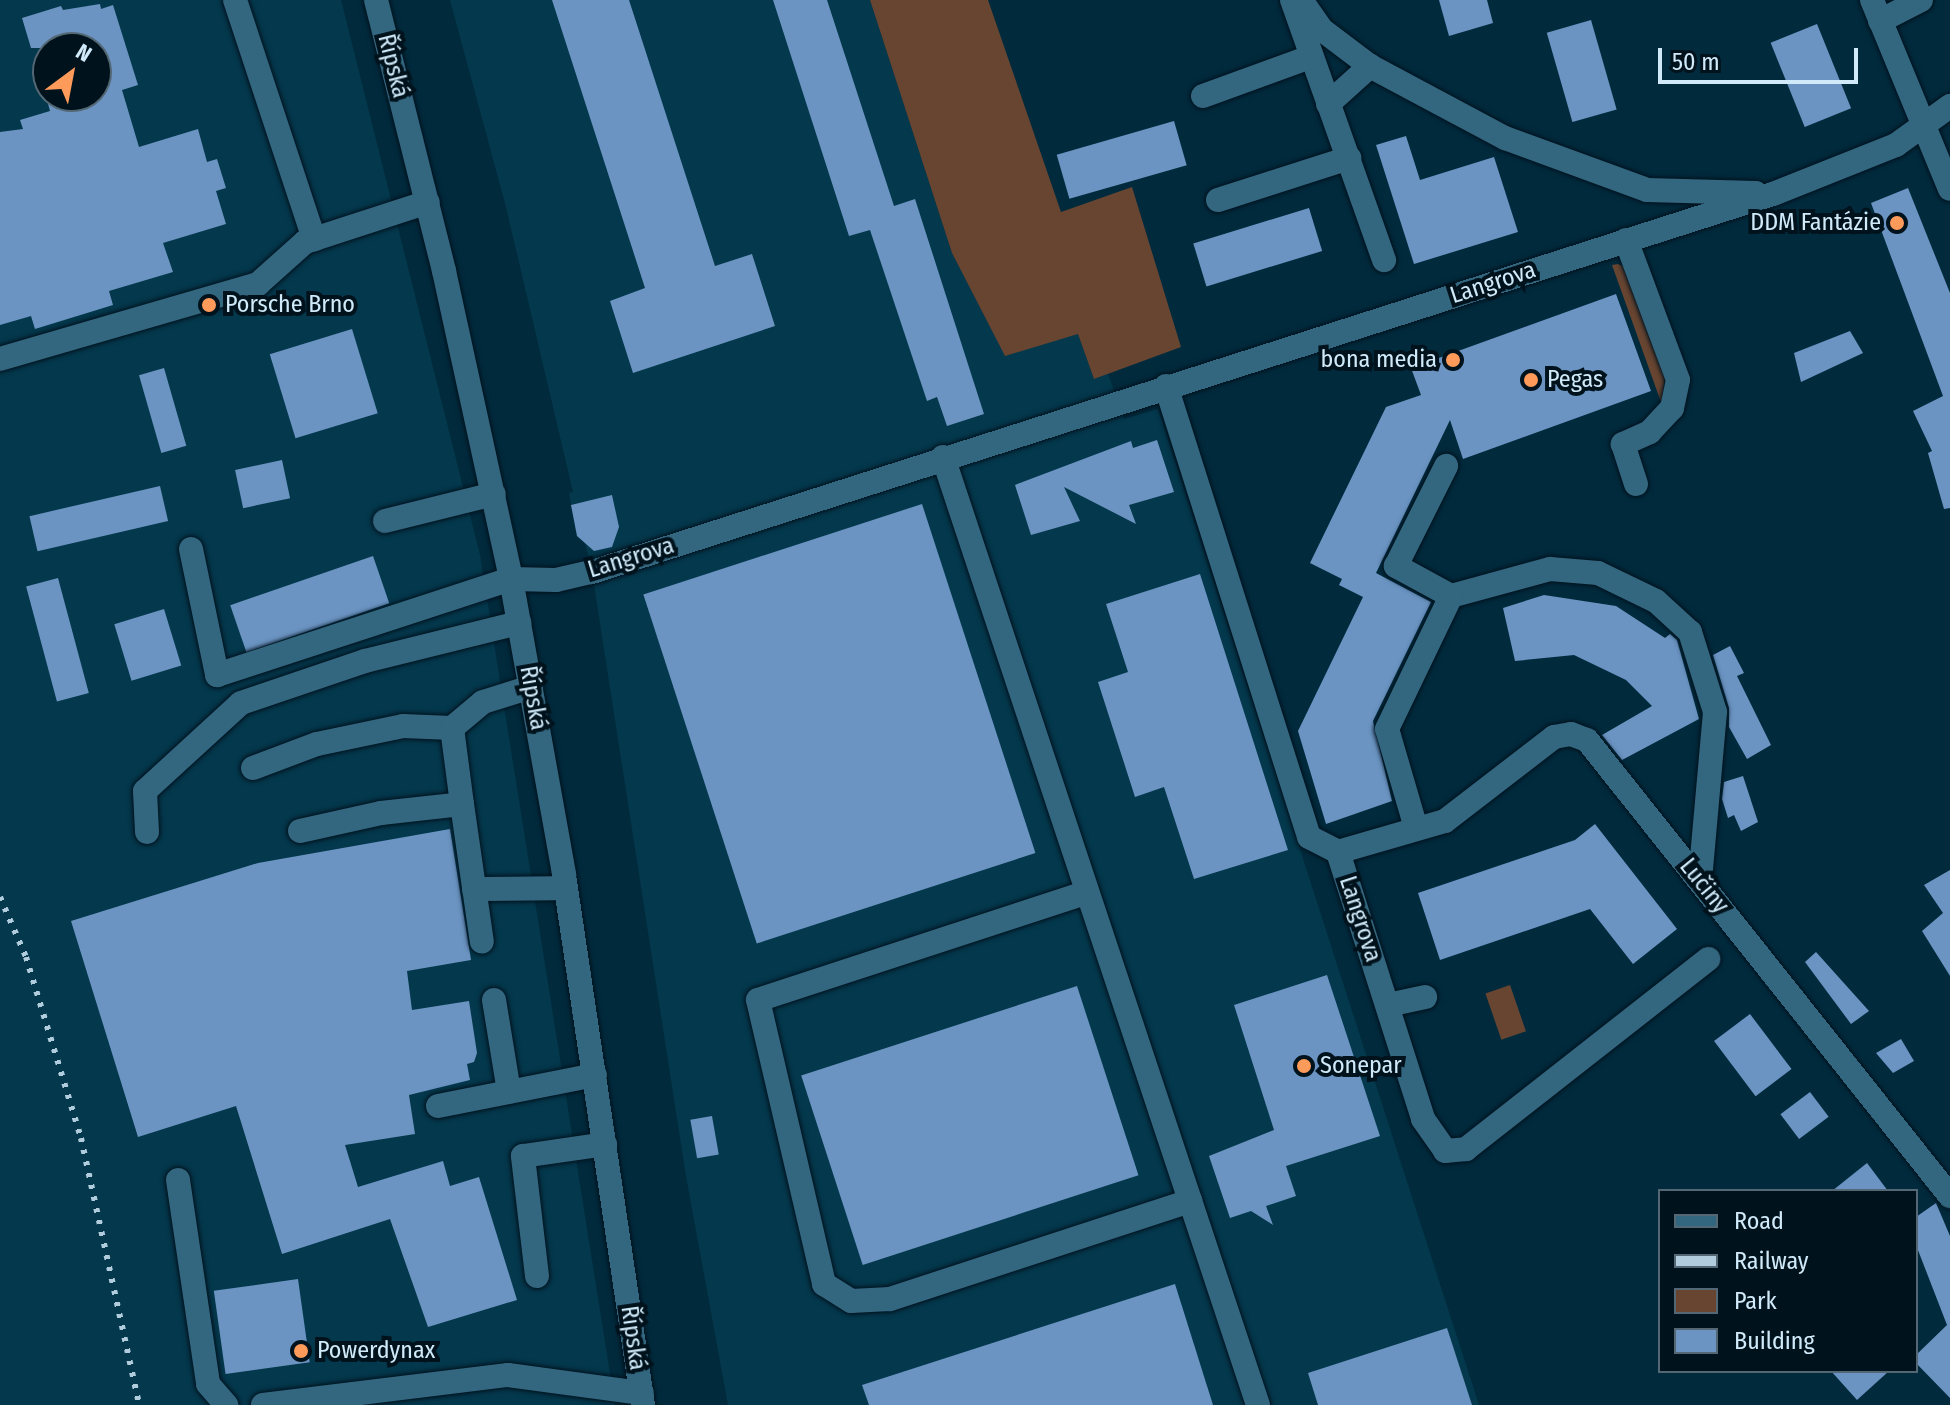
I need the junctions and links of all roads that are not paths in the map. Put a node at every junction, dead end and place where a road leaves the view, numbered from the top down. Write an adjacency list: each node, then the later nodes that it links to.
1 (235, 0): 18 (street)
2 (376, 0): 17 (street, Řípská)
3 (1292, 0): 7 (street)
4 (1301, 0): 8 (street, Langrova)
5 (1921, 0): 6 (street)
6 (1876, 10): 12 (street)
7 (1310, 57): 9 (street); 10 (street)
8 (1370, 66): 10 (street); 15 (street, Langrova)
9 (1203, 96)
10 (1328, 104): 13 (street)
11 (1950, 106): 12 (street, Langrova)
12 (1925, 128): 14 (street); 15 (street, Langrova)
13 (1349, 158): 16 (street); 20 (street)
14 (1950, 189)
15 (1773, 194): 19 (street, Langrova)
16 (1218, 200)
17 (428, 202): 18 (street); 26 (street, Řípská)
18 (314, 239): 21 (street)
19 (1626, 240): 22 (street, Langrova); 25 (street)
20 (1384, 260)
21 (0, 359)
22 (1166, 386): 23 (street, Langrova); 39 (street, Langrova)
23 (943, 457): 29 (street, Langrova); 43 (street)
24 (1446, 466): 30 (street)
25 (1636, 484)
26 (494, 494): 27 (street); 29 (street, Řípská)
27 (385, 521)
28 (191, 549): 29 (street, Langrova)
29 (511, 579): 31 (street, Řípská)
30 (1451, 596): 36 (street); 40 (street)
31 (519, 623): 32 (street, Řípská); 38 (street)
32 (531, 687): 33 (street); 41 (street, Řípská)
33 (452, 728): 34 (street); 35 (street)
34 (253, 768)
35 (462, 804): 37 (street); 42 (street)
36 (1416, 828): 39 (street, Lučiny); 40 (street, Lučiny)
37 (300, 831)
38 (147, 832)
39 (1338, 852): 48 (street, Langrova)
40 (1700, 881): 54 (street, Lučiny)
41 (566, 888): 42 (street); 49 (street, Řípská)
42 (474, 889): 44 (street)
43 (1085, 893): 55 (street); 55 (street)
44 (482, 942)
45 (1708, 959): 48 (street, Langrova)
46 (1425, 997): 48 (street)
47 (494, 1000): 50 (street)
48 (1388, 1005)
49 (595, 1075): 50 (street); 52 (street, Řípská)
50 (509, 1092): 51 (street)
51 (438, 1106)
52 (605, 1144): 56 (street); 57 (street, Řípská)
53 (178, 1180): 58 (street)
54 (1949, 1191)
55 (1190, 1201): 60 (street)
56 (537, 1276)
57 (642, 1399): 59 (street)
58 (226, 1405)
59 (263, 1405)
60 (1258, 1405)

